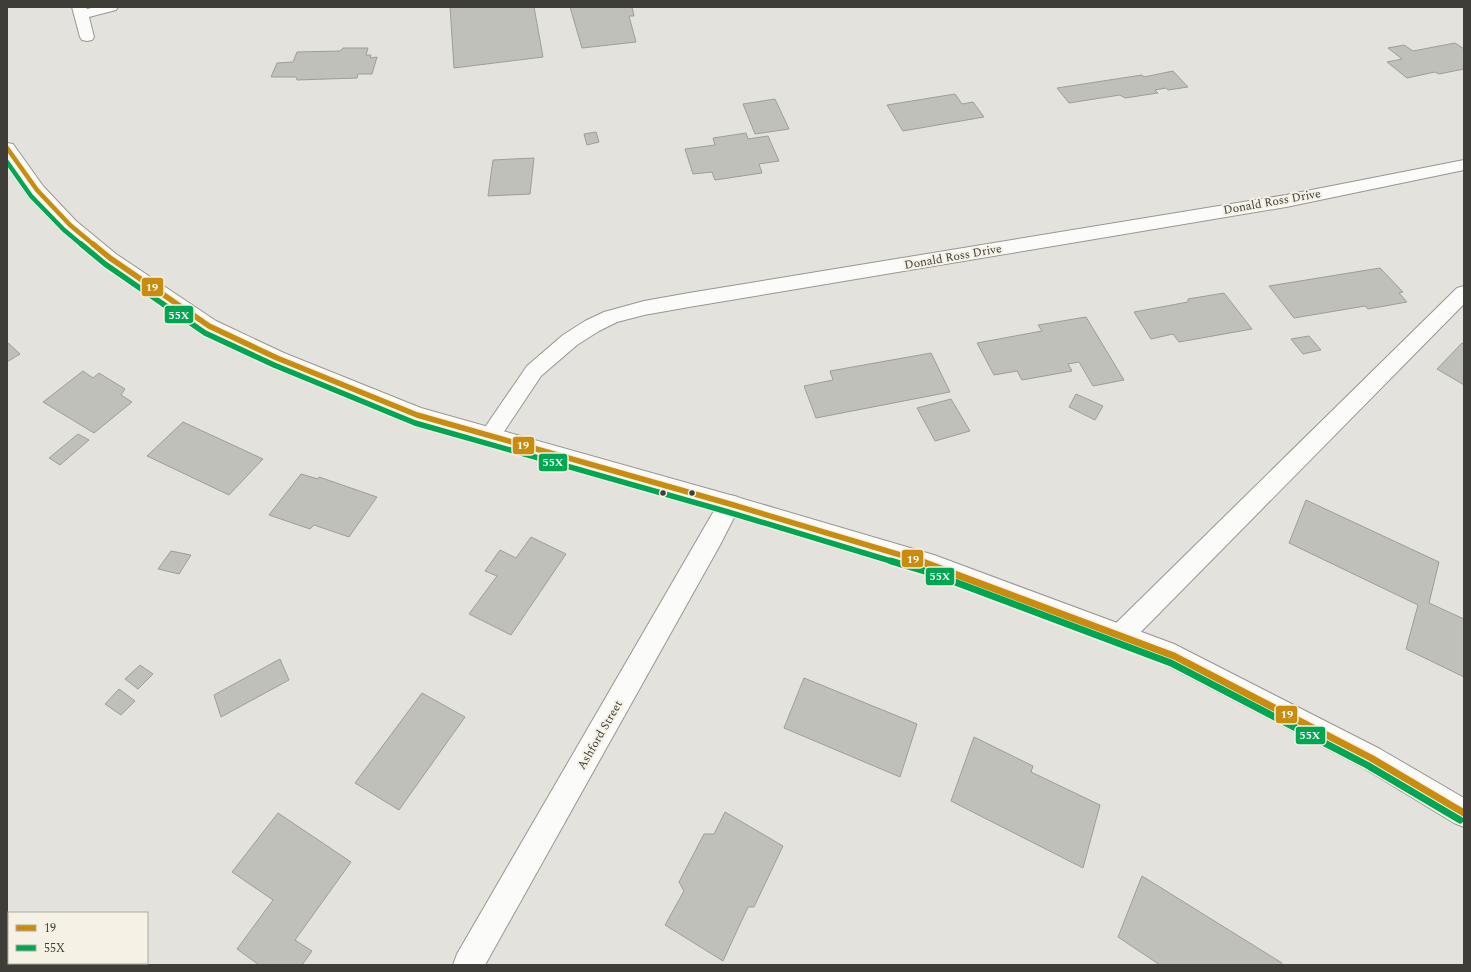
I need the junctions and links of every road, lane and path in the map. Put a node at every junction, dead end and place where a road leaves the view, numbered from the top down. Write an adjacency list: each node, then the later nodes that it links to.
1 (111, 7): 2 (main road)
2 (80, 11): 3 (main road)
3 (87, 37)
4 (7, 148): 7 (main road)
5 (1464, 165): 7 (main road, Donald Ross Drive)
6 (1464, 293): 9 (main road)
7 (490, 436): 8 (main road)
8 (730, 504): 9 (main road); 11 (main road, Ashford Street)
9 (1120, 636): 10 (main road)
10 (1464, 813)
11 (468, 965)

